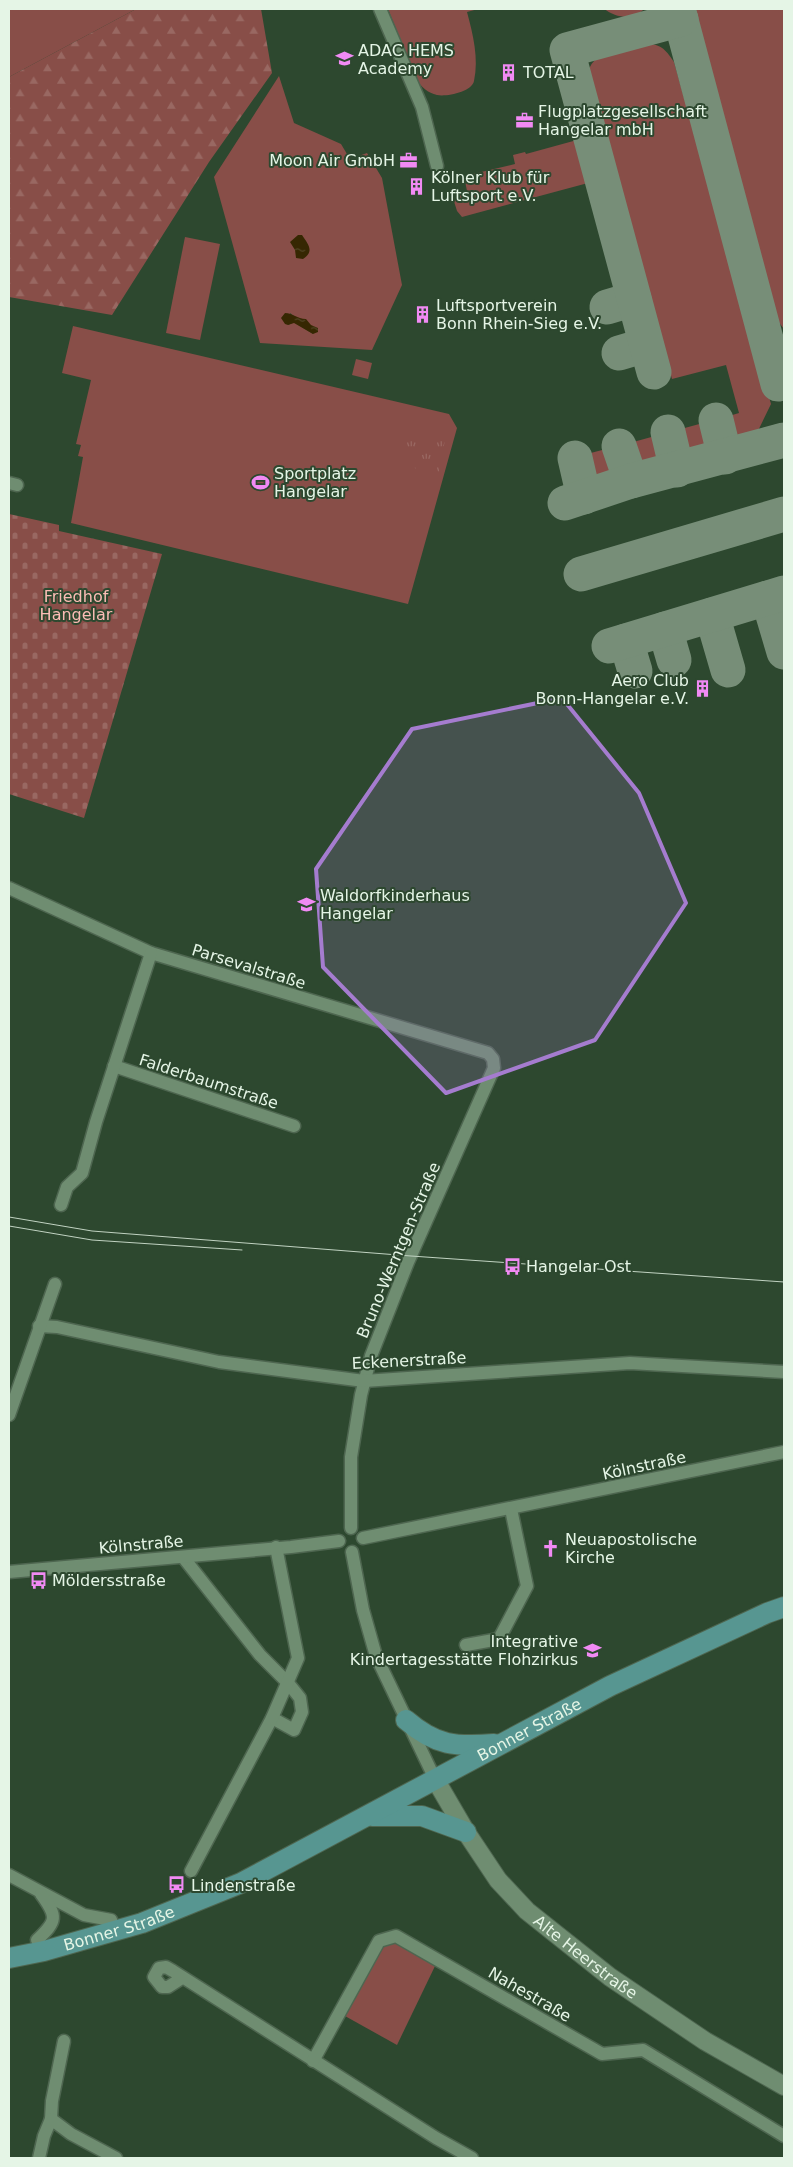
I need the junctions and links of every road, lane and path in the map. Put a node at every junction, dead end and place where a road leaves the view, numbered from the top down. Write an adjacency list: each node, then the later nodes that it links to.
1 (380, 9): 2 (street)
2 (437, 166)
3 (9, 888): 4 (street, Parsevalstraße)
4 (152, 953): 5 (street, Parsevalstraße); 6 (street, Falderbaumstraße)
5 (488, 1053): 12 (street, Bruno-Werntgen-Straße)
6 (114, 1066): 7 (street, Falderbaumstraße); 8 (street, Falderbaumstraße)
7 (294, 1126)
8 (61, 1205)
9 (54, 1284): 10 (street)
10 (39, 1326): 12 (street, Eckenerstraße); 13 (street)
11 (784, 1372): 12 (street, Eckenerstraße)
12 (364, 1381): 16 (street, Bruno-Werntgen-Straße)
13 (9, 1415)
14 (784, 1452): 15 (street, Kölnstraße)
15 (511, 1509): 17 (street, Kölnstraße); 24 (street)
16 (351, 1528): 17 (street); 18 (street)
17 (363, 1538): 20 (street)
18 (339, 1541): 19 (street, Kölnstraße); 20 (street)
19 (276, 1548): 21 (street, Kölnstraße); 25 (street)
20 (352, 1552): 27 (street)
21 (183, 1557): 22 (street, Kölnstraße); 25 (street)
22 (9, 1572)
23 (784, 1607): 28 (main road, Bonner Straße)
24 (466, 1645)
25 (288, 1682): 26 (street); 26 (street)
26 (272, 1718): 33 (street)
27 (406, 1720): 28 (main road); 29 (street)
28 (501, 1743): 29 (main road, Bonner Straße)
29 (436, 1779): 30 (main road, Bonner Straße); 31 (street, Alte Heerstraße)
30 (367, 1816): 31 (main road); 32 (main road, Bonner Straße)
31 (466, 1832): 43 (street, Alte Heerstraße)
32 (280, 1863): 36 (main road, Bonner Straße); 39 (main road, Bonner Straße)
33 (192, 1871)
34 (9, 1875): 35 (street)
35 (38, 1890): 36 (street); 37 (street)
36 (111, 1920): 37 (main road, Bonner Straße)
37 (37, 1940): 38 (main road, Bonner Straße)
38 (9, 1945)
39 (9, 1958)
40 (182, 1978): 42 (street)
41 (64, 2041): 44 (street)
42 (313, 2060): 45 (street, Nahestraße); 48 (street)
43 (784, 2086)
44 (51, 2119): 46 (street); 47 (street)
45 (784, 2136)
46 (39, 2158)
47 (116, 2158)
48 (472, 2158)

